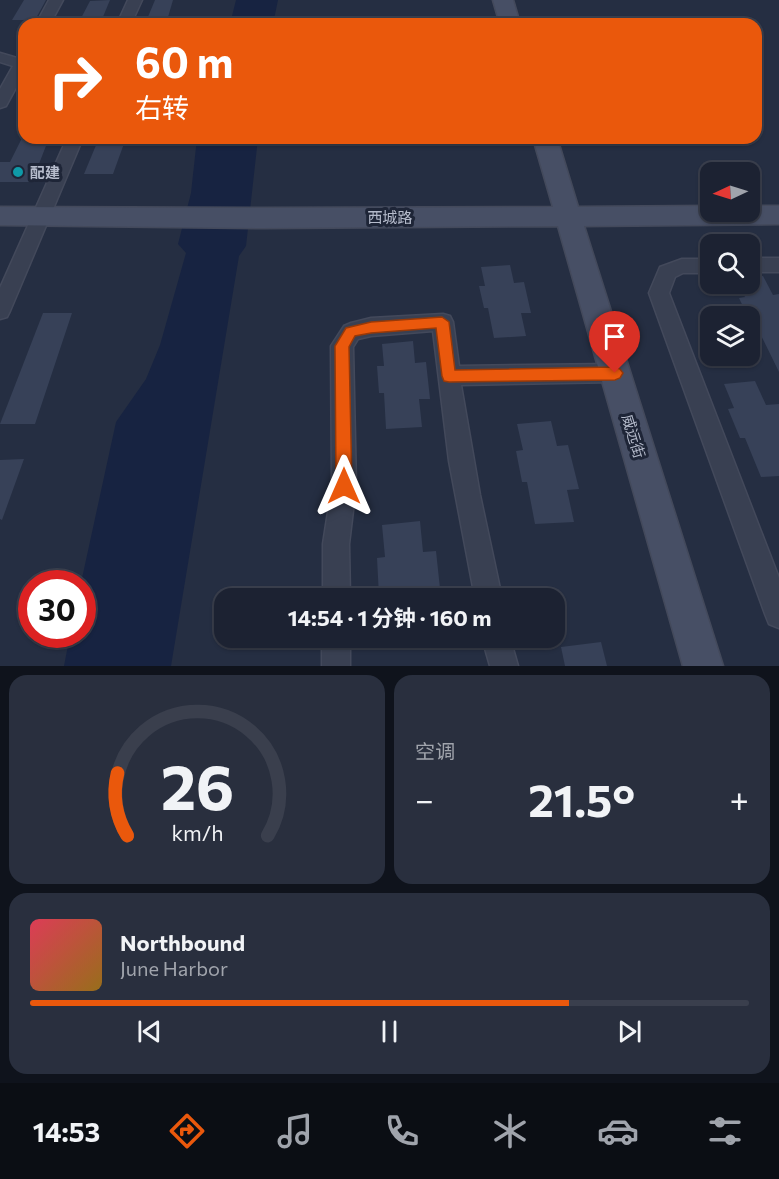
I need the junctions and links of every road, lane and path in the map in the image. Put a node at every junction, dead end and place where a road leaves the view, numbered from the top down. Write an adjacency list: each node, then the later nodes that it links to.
1 (56, 0): 4 (street)
2 (135, 0): 5 (street)
3 (503, 0): 6 (street)
4 (46, 18)
5 (127, 18)
6 (508, 18)
7 (0, 57): 8 (street)
8 (18, 62)
9 (18, 72): 10 (street)
10 (0, 103)
11 (72, 144): 15 (street)
12 (547, 144): 16 (street, 威远街)
13 (779, 214): 16 (street, 西城路)
14 (0, 216): 15 (street, 西城路)
15 (40, 216): 16 (street, 西城路); 20 (street)
16 (569, 216): 21 (street, 威远街)
17 (760, 265): 18 (street)
18 (779, 265)
19 (700, 266): 25 (street)
20 (0, 311)
21 (615, 373): 22 (street); 30 (street, 威远街)
22 (449, 376): 23 (street); 24 (street)
23 (336, 588)
24 (486, 588)
25 (779, 614)
26 (336, 648): 28 (street)
27 (499, 648): 29 (street)
28 (336, 666)
29 (504, 666)
30 (703, 666)

